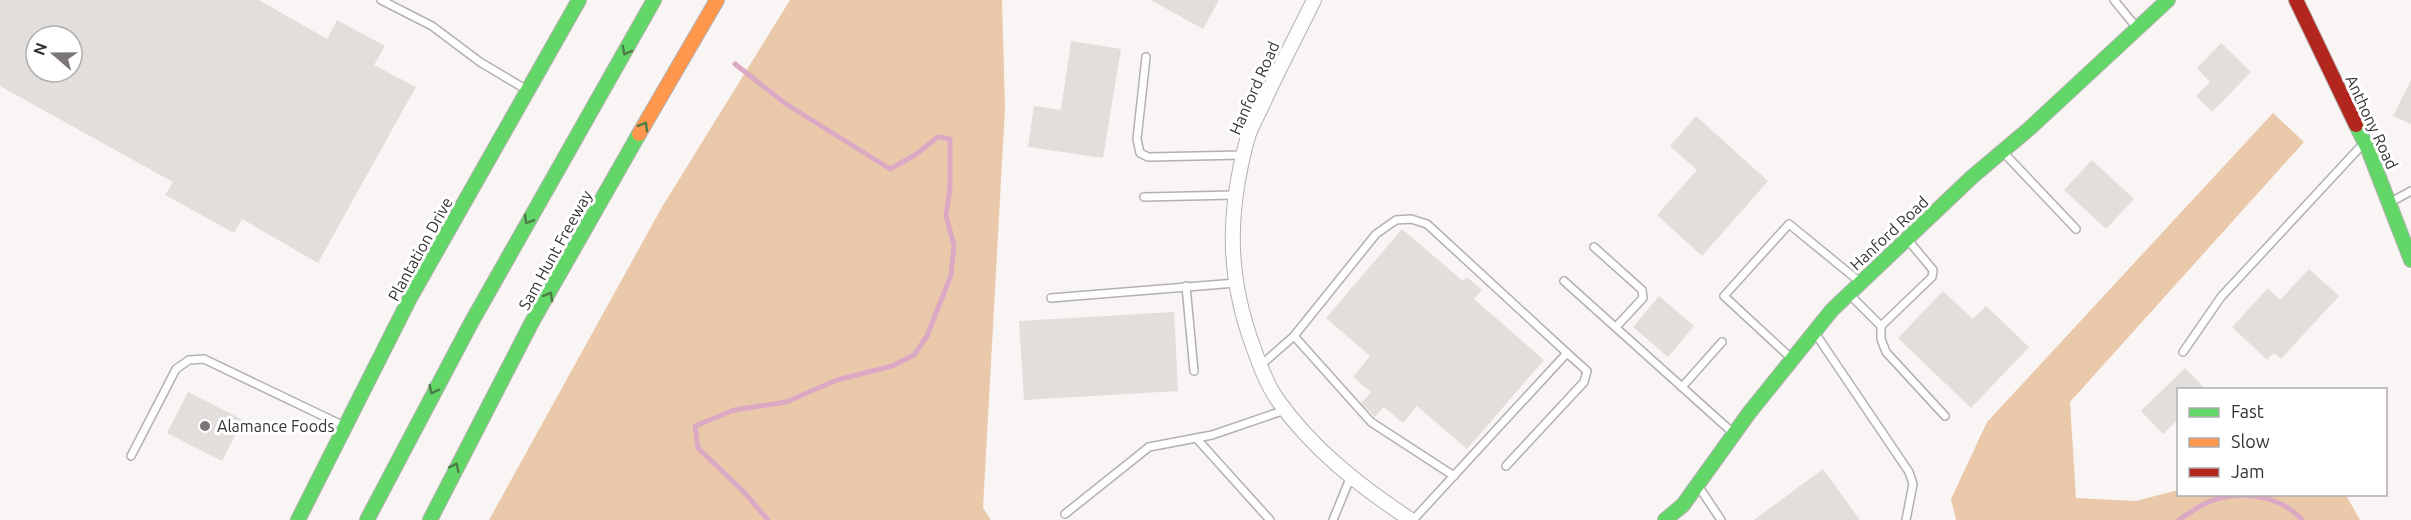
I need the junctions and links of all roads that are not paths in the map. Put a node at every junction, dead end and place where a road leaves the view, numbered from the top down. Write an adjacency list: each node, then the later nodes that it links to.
1 (381, 0): 11 (lane)
2 (579, 0): 11 (main road, Plantation Drive)
3 (654, 0): 53 (main road, one-way to 53)
4 (717, 0): 54 (main road, Sam Hunt Freeway, one-way to 4)
5 (1314, 0): 14 (street, Hanford Road)
6 (2114, 0): 9 (lane)
7 (2168, 0): 9 (main road, Hanford Road)
8 (2296, 0): 12 (main road, Anthony Road)
9 (2137, 28): 13 (main road, Hanford Road)
10 (1146, 57): 14 (lane)
11 (527, 90): 42 (main road, Plantation Drive)
12 (2365, 142): 18 (main road, Anthony Road); 34 (lane)
13 (2002, 151): 19 (lane); 20 (main road, Hanford Road)
14 (1244, 155): 16 (street, Hanford Road)
15 (2411, 191): 18 (lane)
16 (1235, 195): 17 (lane); 25 (street, Hanford Road)
17 (1144, 197)
18 (2389, 203): 22 (main road, Anthony Road)
19 (2076, 229)
20 (1907, 238): 24 (main road, Hanford Road); 29 (lane)
21 (1594, 247): 30 (lane)
22 (2411, 260)
23 (1564, 281): 30 (lane)
24 (1861, 282): 27 (main road, Hanford Road); 36 (lane)
25 (1236, 283): 26 (lane); 37 (street, Hanford Road)
26 (1186, 286): 28 (lane); 38 (lane)
27 (1849, 294): 29 (lane); 31 (main road, Hanford Road)
28 (1051, 298)
29 (1881, 326): 41 (lane)
30 (1616, 327): 39 (lane)
31 (1814, 331): 36 (main road, Hanford Road); 60 (lane)
32 (1294, 336): 35 (lane); 37 (lane); 48 (lane)
33 (1722, 342): 39 (lane)
34 (2183, 352)
35 (1568, 353): 46 (lane); 48 (lane)
36 (1791, 358): 43 (main road, Hanford Road)
37 (1260, 366): 40 (street, Hanford Road)
38 (1194, 372)
39 (1683, 387): 43 (lane)
40 (1285, 410): 44 (lane); 47 (street, Hanford Road)
41 (1945, 416)
42 (344, 426): 45 (lane); 52 (main road, Plantation Drive)
43 (1734, 434): 49 (main road, Hanford Road)
44 (1197, 439): 50 (lane); 55 (lane)
45 (131, 456)
46 (1506, 466)
47 (1351, 476): 56 (lane); 57 (street, Hanford Road)
48 (1454, 476): 57 (lane)
49 (1698, 486): 51 (main road, Hanford Road); 59 (lane)
50 (1065, 514)
51 (1679, 515): 58 (main road, Hanford Road)
52 (298, 520)
53 (367, 520)
54 (430, 520)
55 (1270, 520)
56 (1333, 520)
57 (1412, 520)
58 (1665, 520)
59 (1721, 520)
60 (1906, 520)

